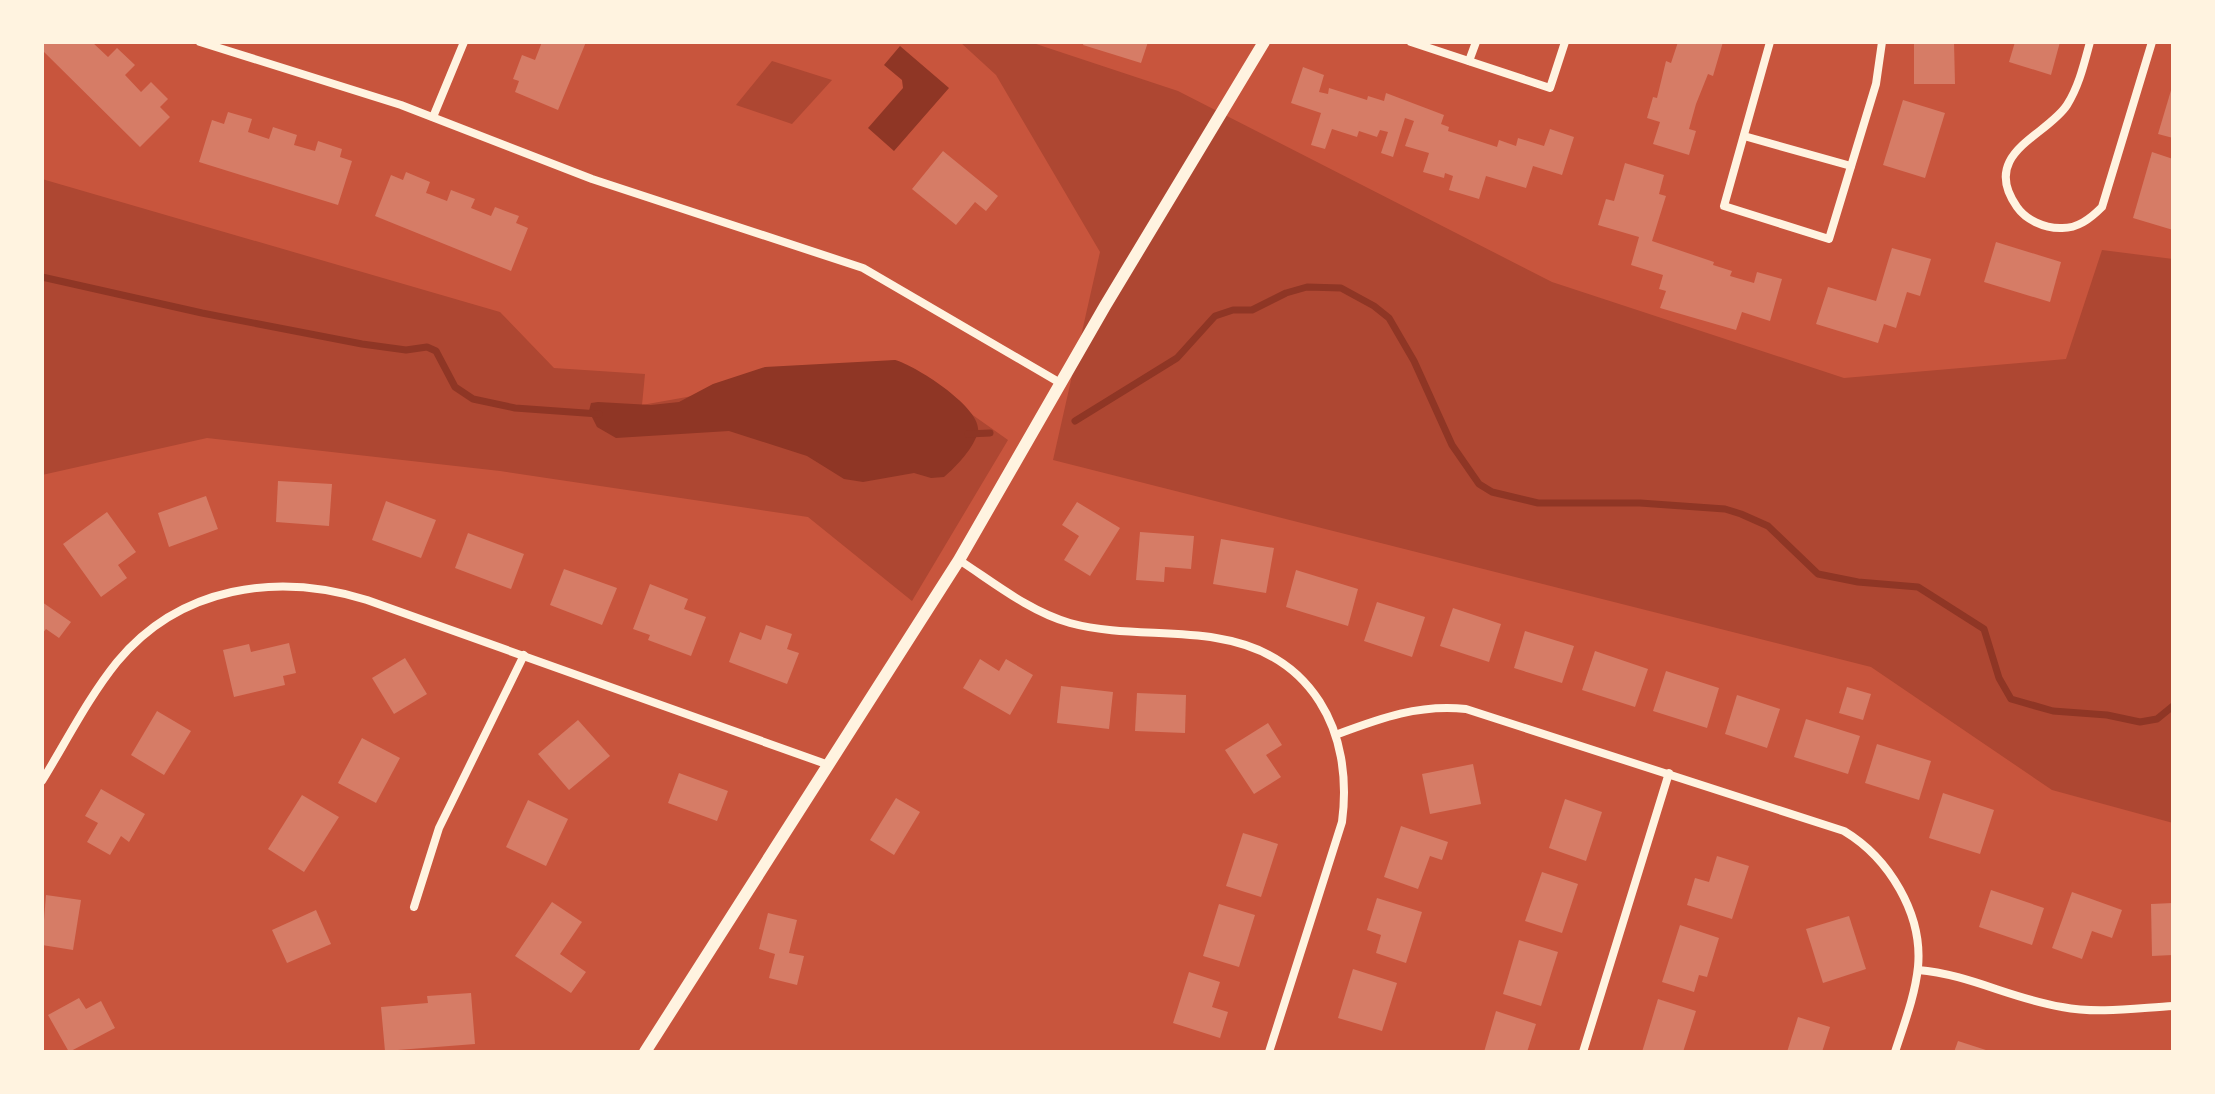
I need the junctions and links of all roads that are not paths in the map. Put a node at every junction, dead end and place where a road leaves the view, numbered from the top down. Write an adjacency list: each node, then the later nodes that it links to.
1 (200, 42): 12 (street)
2 (464, 42): 12 (street)
3 (1264, 42): 15 (street)
4 (1411, 42): 11 (street)
5 (1476, 42): 11 (street)
6 (1565, 42): 11 (street)
7 (1770, 42): 13 (street)
8 (1882, 42): 14 (street)
9 (2090, 42): 10 (street)
10 (2152, 42)
11 (1469, 61)
12 (433, 117): 15 (street)
13 (1744, 136): 14 (street); 14 (street)
14 (1851, 166)
15 (1062, 384): 16 (street)
16 (959, 560): 18 (street); 19 (street)
17 (524, 655): 19 (street); 21 (street); 22 (street)
18 (1338, 734): 20 (street); 26 (street)
19 (826, 764): 25 (street)
20 (1669, 773): 23 (street); 27 (street)
21 (42, 781)
22 (414, 907)
23 (1918, 970): 24 (street); 28 (street)
24 (2173, 1006)
25 (645, 1052)
26 (1269, 1052)
27 (1583, 1052)
28 (1895, 1052)

